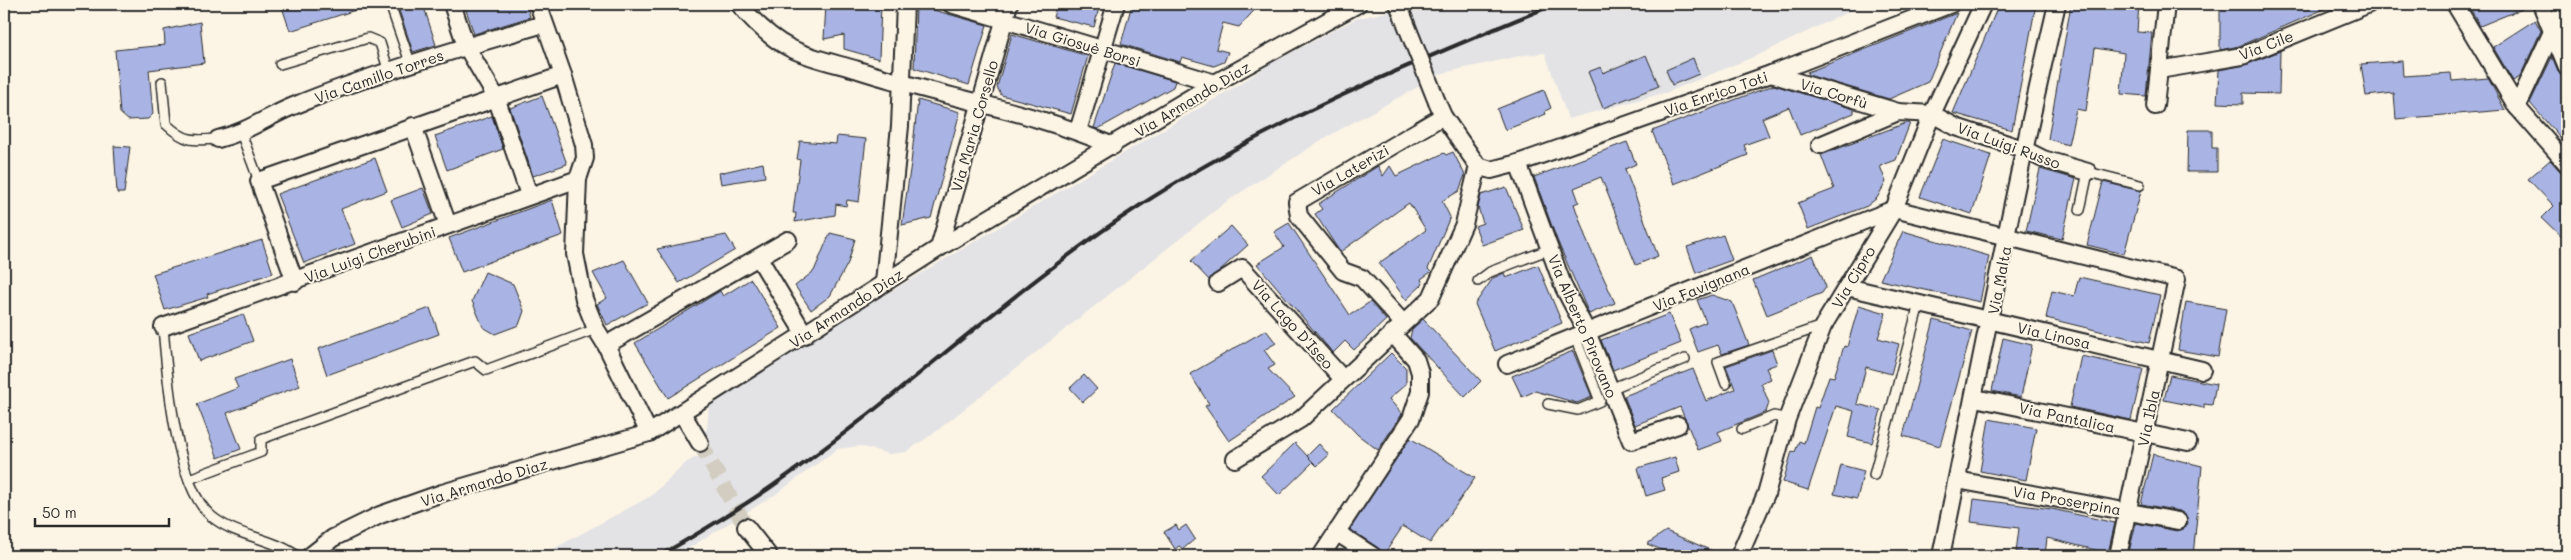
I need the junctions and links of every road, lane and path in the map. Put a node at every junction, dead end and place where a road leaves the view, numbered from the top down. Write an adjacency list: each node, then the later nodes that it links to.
1 (390, 4): 25 (lane)
2 (452, 4): 22 (street)
3 (538, 4): 20 (street)
4 (739, 4): 33 (street)
5 (905, 4): 33 (street)
6 (951, 4): 19 (street, Via Giosuè Borsi)
7 (1009, 4): 19 (street, Via Maria Corsello)
8 (1116, 4): 23 (street)
9 (1398, 4): 38 (street, bridge)
10 (1951, 4): 29 (street, Via Enrico Toti)
11 (1983, 4): 40 (street, Via Cipro)
12 (2057, 4): 47 (street, Via Malta)
13 (2166, 4): 27 (street)
14 (2369, 4): 27 (street, Via Cile)
15 (2454, 4): 37 (street)
16 (2541, 4): 21 (street)
17 (2565, 4): 21 (street)
18 (1352, 5): 32 (street, Via Armando Diaz)
19 (1005, 20): 23 (street, Via Giosuè Borsi); 35 (street, Via Maria Corsello)
20 (544, 24): 22 (street, Via Camillo Torres); 30 (street)
21 (2552, 32): 26 (street); 37 (street)
22 (466, 46): 25 (street, Via Camillo Torres); 34 (street)
23 (1102, 49): 32 (street, Via Giosuè Borsi); 42 (street)
24 (280, 64): 28 (lane)
25 (411, 65): 28 (street, Via Camillo Torres)
26 (2567, 68)
27 (2159, 70): 36 (street)
28 (389, 72): 43 (street, Via Camillo Torres)
29 (1771, 74): 39 (street, Via Corfù); 48 (street, Via Enrico Toti)
30 (564, 75): 34 (street); 52 (street)
31 (162, 82): 44 (lane)
32 (1215, 83): 45 (street, Via Armando Diaz)
33 (900, 84): 35 (street); 66 (street)
34 (496, 97): 41 (street); 55 (street)
35 (981, 102): 42 (street); 61 (street, Via Maria Corsello)
36 (2155, 106)
37 (2517, 107): 49 (street)
38 (1440, 109): 50 (street); 73 (street, Via Laterizi)
39 (1898, 112): 40 (street); 46 (street)
40 (1932, 114): 47 (street, Via Luigi Russo); 56 (street, Via Cipro)
41 (413, 126): 53 (street); 58 (street)
42 (1078, 131): 45 (street)
43 (241, 133): 44 (street, Via Camillo Torres); 53 (lane)
44 (218, 139)
45 (1113, 146): 61 (street, Via Armando Diaz)
46 (1820, 146)
47 (2023, 149): 51 (street, Via Luigi Russo); 59 (street, Via Malta)
48 (1518, 163): 50 (street, Via Enrico Toti); 62 (street, Via Alberto Pirovano)
49 (2567, 164)
50 (1478, 166): 73 (street)
51 (2088, 172): 54 (lane); 57 (lane)
52 (578, 179): 55 (street, Via Luigi Cherubini); 74 (street)
53 (259, 181): 65 (street)
54 (2140, 185)
55 (529, 195): 58 (street, Via Luigi Cherubini)
56 (1894, 209): 59 (street); 68 (street, Via Cipro); 76 (street, Via Favignana)
57 (2080, 210)
58 (448, 225): 65 (street, Via Luigi Cherubini)
59 (2007, 238): 70 (street, Via Malta); 79 (street, Via Ibla)
60 (788, 240): 63 (street)
61 (939, 248): 66 (street, Via Armando Diaz)
62 (1550, 250): 64 (lane); 76 (street, Via Alberto Pirovano)
63 (760, 258): 75 (street); 77 (street)
64 (1478, 281)
65 (295, 282): 72 (street, Via Luigi Cherubini)
66 (884, 282): 75 (street, Via Armando Diaz)
67 (1218, 283): 82 (street, Via Lago D'Iseo)
68 (1847, 287): 69 (street, Via Linosa); 71 (street, Via Cipro)
69 (1919, 304): 70 (street, Via Linosa); 96 (lane)
70 (1991, 321): 79 (street, Via Linosa); 85 (street, Via Malta)
71 (1822, 326): 83 (lane); 88 (street, Via Cipro)
72 (163, 328): 97 (lane)
73 (1398, 328): 82 (street); 102 (street)
74 (596, 329): 77 (street); 97 (lane)
75 (805, 335): 87 (street, Via Armando Diaz)
76 (1581, 335): 80 (street, Via Favignana); 84 (street, Via Alberto Pirovano); 86 (lane)
77 (606, 345): 91 (street)
78 (1685, 359): 84 (lane)
79 (2160, 360): 81 (street, Via Linosa); 92 (street, Via Ibla)
80 (1506, 364)
81 (2202, 370)
82 (1343, 379): 95 (street)
83 (1726, 384)
84 (1610, 389): 89 (street, Via Alberto Pirovano)
85 (1975, 398): 92 (street, Via Pantalica); 98 (street, Via Malta)
86 (1548, 404)
87 (682, 413): 91 (street, Via Armando Diaz); 94 (street)
88 (1787, 420): 90 (lane); 108 (street, Via Cipro)
89 (1678, 425)
90 (1742, 429)
91 (649, 433): 105 (street, Via Armando Diaz)
92 (2145, 433): 93 (street, Via Pantalica); 99 (street, Via Ibla)
93 (2188, 442)
94 (700, 443)
95 (1235, 458)
96 (1874, 475)
97 (189, 479): 104 (lane)
98 (1957, 480): 99 (street, Via Proserpina); 109 (street, Via Malta)
99 (2128, 511): 100 (street, Via Proserpina); 110 (street, Via Ibla)
100 (2178, 520)
101 (746, 527): 103 (street)
102 (1336, 532): 106 (street); 107 (street)
103 (765, 555)
104 (297, 556)
105 (310, 556)
106 (1320, 556)
107 (1373, 556)
108 (1739, 556)
109 (1942, 556)
110 (2118, 556)

